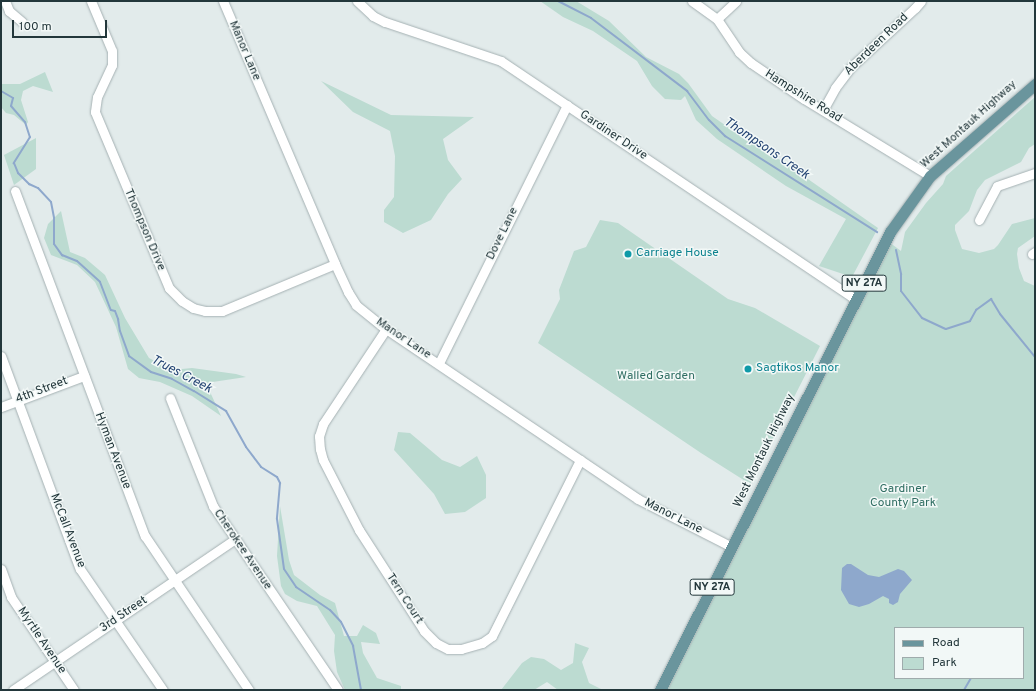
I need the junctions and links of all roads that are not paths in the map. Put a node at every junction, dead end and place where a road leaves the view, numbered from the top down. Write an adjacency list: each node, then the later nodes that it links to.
1 (5, 1): 9 (street)
2 (91, 1): 17 (street, Thompson Drive)
3 (223, 1): 17 (street, Manor Lane)
4 (357, 1): 11 (street, Gardiner Drive)
5 (692, 1): 8 (street, Hampshire Road)
6 (736, 1): 8 (street)
7 (921, 1): 12 (street, Aberdeen Road)
8 (717, 19): 12 (street, Hampshire Road)
9 (22, 22)
10 (1035, 84): 14 (main road, West Montauk Highway / NY 27A)
11 (567, 105): 18 (street, Gardiner Drive); 21 (street, Dove Lane)
12 (823, 110): 14 (street, Hampshire Road)
13 (1035, 173): 16 (street)
14 (930, 176): 18 (main road, West Montauk Highway / NY 27A)
15 (15, 191): 22 (street, Hyman Avenue)
16 (979, 220)
17 (335, 264): 19 (street, Manor Lane)
18 (856, 300): 28 (main road, West Montauk Highway / NY 27A)
19 (386, 330): 21 (street, Manor Lane); 26 (street, Tern Court)
20 (1, 356): 24 (street, McCall Avenue)
21 (439, 363): 26 (street, Manor Lane)
22 (84, 376): 24 (street, 4th Street); 30 (street, Hyman Avenue)
23 (170, 398): 27 (street, Cherokee Avenue)
24 (17, 400): 25 (street, 4th Street); 31 (street, McCall Avenue)
25 (1, 407)
26 (580, 460): 28 (street, Manor Lane)
27 (235, 539): 30 (street, 3rd Street); 37 (street, Cherokee Avenue)
28 (732, 547): 38 (main road, NY 27A)
29 (1, 569): 32 (street, Myrtle Avenue)
30 (174, 582): 31 (street, 3rd Street); 36 (street, Hyman Avenue)
31 (116, 620): 32 (street, 3rd Street); 35 (street, McCall Avenue)
32 (54, 661): 33 (street, 3rd Street); 34 (street, Myrtle Avenue)
33 (13, 690)
34 (74, 690)
35 (163, 690)
36 (249, 690)
37 (338, 690)
38 (660, 690)

